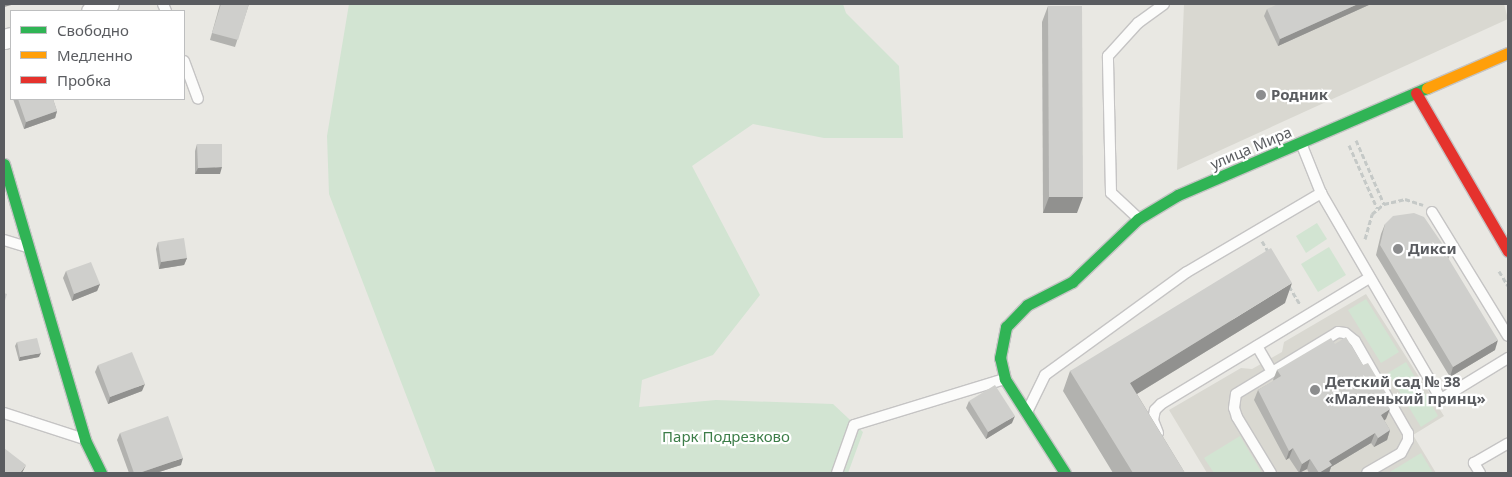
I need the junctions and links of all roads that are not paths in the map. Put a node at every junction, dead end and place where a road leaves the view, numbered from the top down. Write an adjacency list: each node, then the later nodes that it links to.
1 (109, 4): 3 (street)
2 (1164, 4): 12 (lane)
3 (94, 10)
4 (1508, 54): 6 (street, улица Мира)
5 (185, 64): 7 (lane)
6 (1416, 93): 8 (street, улица Мира); 15 (street)
7 (198, 99)
8 (1301, 142): 10 (lane); 12 (street, улица Мира)
9 (4, 164): 14 (street)
10 (1321, 193): 16 (lane); 23 (lane)
11 (1432, 212): 17 (lane)
12 (1138, 219): 21 (street, улица Мира)
13 (4, 240): 14 (lane)
14 (28, 248): 24 (street)
15 (1508, 251)
16 (1369, 278): 18 (lane); 19 (lane)
17 (1508, 336)
18 (1257, 346): 20 (lane); 25 (lane)
19 (1508, 358)
20 (1271, 370): 30 (lane); 31 (lane)
21 (1005, 379): 23 (street); 28 (lane)
22 (4, 413): 24 (lane)
23 (1027, 413): 29 (street)
24 (85, 440): 27 (street)
25 (1165, 443)
26 (1508, 443): 32 (lane)
27 (101, 473)
28 (837, 473)
29 (1065, 473)
30 (1271, 473)
31 (1367, 473)
32 (1480, 473)

